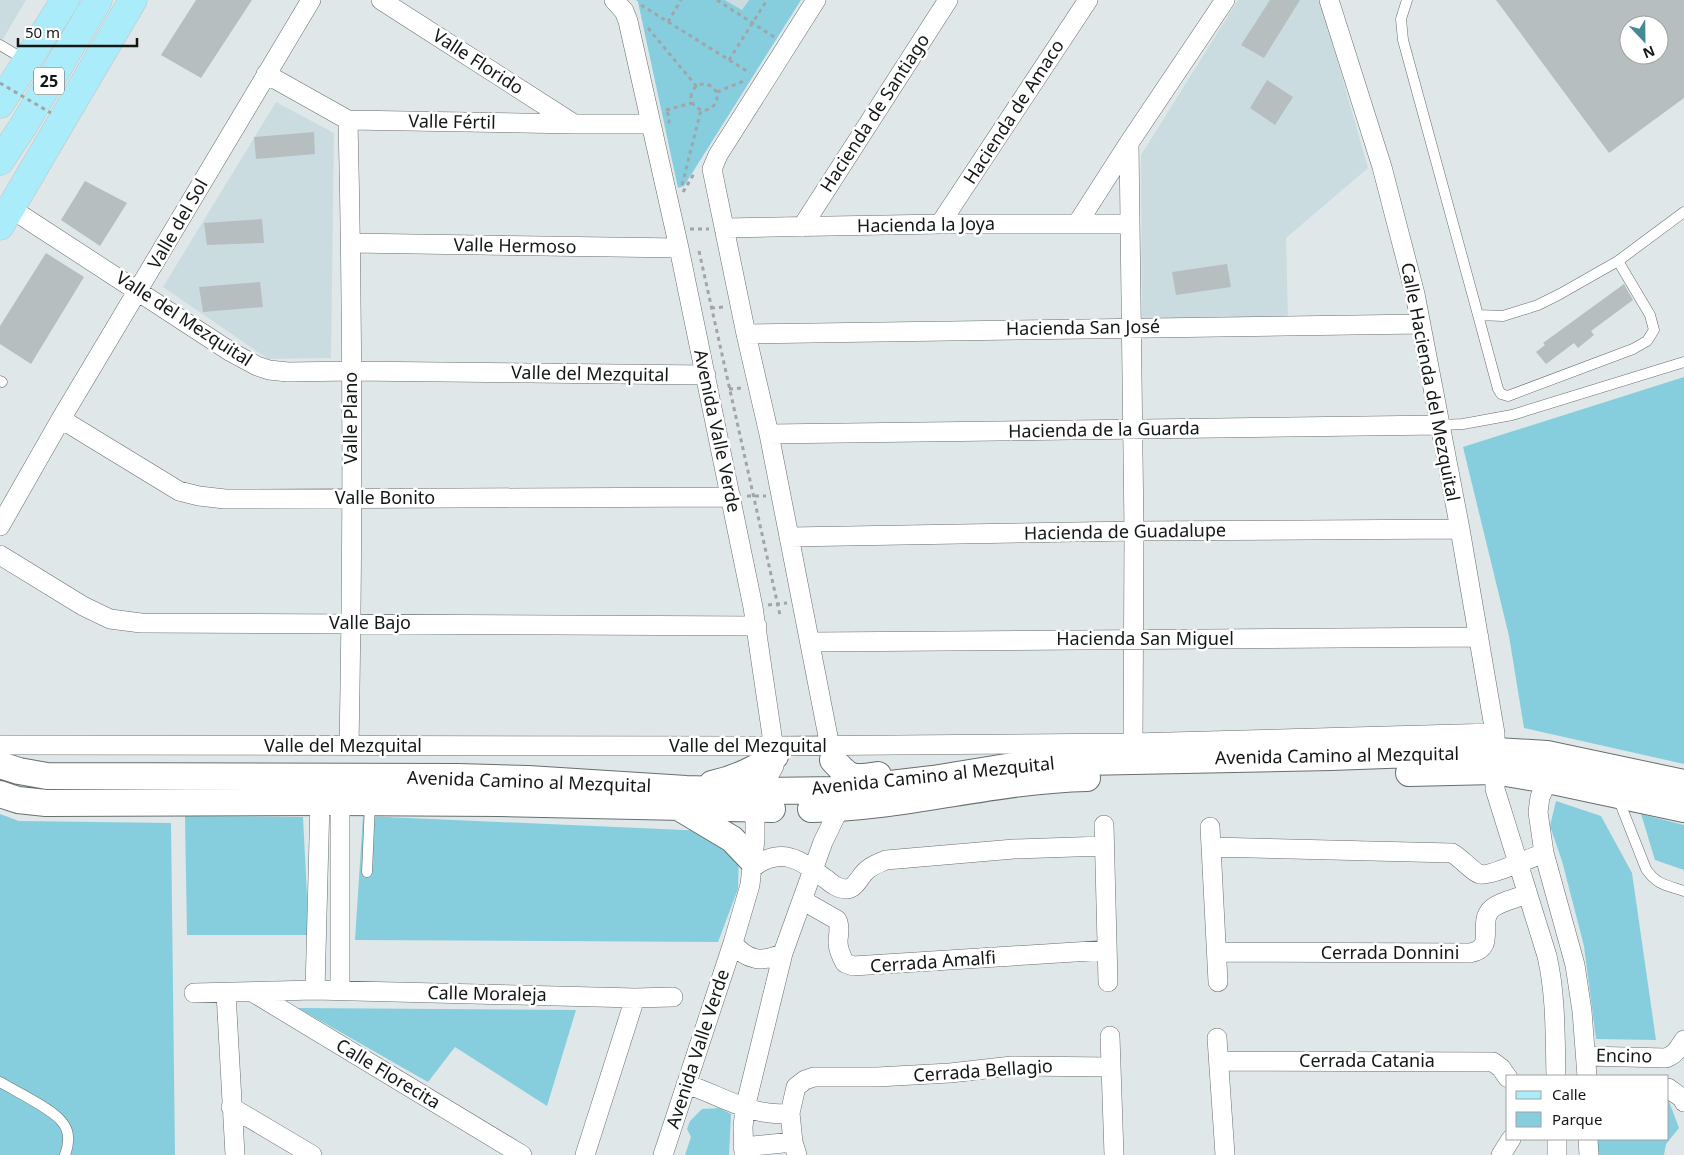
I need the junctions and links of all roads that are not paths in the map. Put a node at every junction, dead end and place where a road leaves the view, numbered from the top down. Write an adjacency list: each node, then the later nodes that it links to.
1 (65, 0): 14 (main road, 25)
2 (98, 0): 21 (main road, 25)
3 (133, 0): 23 (main road)
4 (311, 0): 15 (street, Valle del Sol)
5 (380, 0): 18 (street, Valle Florido)
6 (816, 0): 28 (street)
7 (948, 0): 27 (street, Hacienda de Santiago)
8 (1088, 0): 24 (street, Hacienda de Amaco)
9 (1225, 0): 20 (street)
10 (1329, 0): 34 (street, Calle Hacienda del Mezquital)
11 (1407, 0): 33 (lane)
12 (615, 1): 19 (street, Avenida Valle Verde)
13 (0, 45): 14 (lane)
14 (26, 61): 16 (main road, 25)
15 (266, 74): 17 (street, Valle Fértil); 32 (street, Valle del Sol)
16 (1, 96)
17 (348, 120): 18 (street, Valle Fértil); 29 (street, Valle Plano)
18 (575, 124): 19 (street, Valle Fértil)
19 (650, 124): 30 (street, Avenida Valle Verde)
20 (1128, 143): 25 (street); 26 (street)
21 (0, 161)
22 (1684, 212): 31 (lane)
23 (5, 217): 32 (street, Valle del Mezquital)
24 (940, 224): 25 (street, Hacienda la Joya); 27 (street, Hacienda la Joya)
25 (1077, 224): 26 (street, Hacienda la Joya)
26 (1129, 224): 35 (street)
27 (802, 227): 28 (street, Hacienda la Joya)
28 (724, 228): 36 (street)
29 (351, 243): 30 (street, Valle Hermoso); 38 (street, Valle Plano)
30 (679, 248): 39 (street, Avenida Valle Verde)
31 (1618, 260): 33 (lane); 33 (lane)
32 (139, 290): 38 (street, Valle del Mezquital); 40 (street, Valle del Sol)
33 (1478, 315)
34 (1421, 324): 35 (street, Hacienda San José); 41 (street, Calle Hacienda del Mezquital)
35 (1130, 327): 36 (street, Hacienda San José); 42 (street)
36 (746, 334): 43 (street)
37 (1684, 362): 41 (lane)
38 (352, 371): 39 (street, Valle del Mezquital); 45 (street, Valle Plano)
39 (707, 383): 44 (street, Avenida Valle Verde)
40 (61, 419): 45 (street, Valle Bonito); 46 (street, Valle del Sol)
41 (1440, 425): 42 (street, Hacienda de la Guarda); 47 (street, Calle Hacienda del Mezquital)
42 (1131, 430): 43 (street, Hacienda de la Guarda); 48 (street)
43 (769, 434): 49 (street)
44 (731, 497): 45 (street, Valle Bonito); 52 (street, Avenida Valle Verde)
45 (350, 498): 51 (street, Valle Plano)
46 (0, 526)
47 (1460, 529): 48 (street, Hacienda de Guadalupe); 53 (street, Calle Hacienda del Mezquital)
48 (1134, 531): 49 (street, Hacienda de Guadalupe); 54 (street)
49 (790, 537): 55 (street)
50 (0, 555): 51 (street, Valle Bajo)
51 (351, 623): 52 (street, Valle Bajo); 58 (street, Valle Plano)
52 (757, 626): 59 (street, Avenida Valle Verde)
53 (1479, 637): 54 (street, Hacienda San Miguel); 61 (street, Calle Hacienda del Mezquital)
54 (1134, 639): 55 (street, Hacienda San Miguel); 56 (street)
55 (811, 642): 60 (street)
56 (1133, 743): 60 (street, Valle del Mezquital); 61 (street, Valle del Mezquital)
57 (0, 745): 58 (street, Valle del Mezquital)
58 (349, 746): 59 (street, Valle del Mezquital)
59 (775, 751): 60 (street, Valle del Mezquital); 69 (main road); 71 (street, Avenida Valle Verde)
60 (831, 752): 62 (main road); 70 (street)
61 (1495, 752): 62 (main road, Avenida Camino al Mezquital); 64 (main road, Avenida Camino al Mezquital); 65 (main road, Avenida Camino al Mezquital); 70 (main road, Avenida Camino al Mezquital); 79 (street, Calle Hacienda del Mezquital)
62 (1032, 763): 70 (main road, Avenida Camino al Mezquital)
63 (0, 765): 66 (main road, Avenida Camino al Mezquital)
64 (1548, 780): 68 (main road, Avenida Camino al Mezquital); 78 (street)
65 (1684, 783)
66 (330, 788): 67 (main road, Avenida Camino al Mezquital); 69 (main road, Avenida Camino al Mezquital); 72 (main road, Avenida Camino al Mezquital); 86 (street); 87 (street)
67 (0, 794)
68 (1617, 795): 73 (main road, Avenida Camino al Mezquital); 83 (lane)
69 (683, 798): 71 (main road, Avenida Camino al Mezquital); 72 (main road, Avenida Camino al Mezquital); 80 (main road)
70 (839, 799): 71 (main road, Avenida Camino al Mezquital); 81 (street)
71 (758, 800): 80 (street, Avenida Valle Verde)
72 (370, 802): 82 (lane)
73 (1684, 809)
74 (1104, 825): 76 (street)
75 (1210, 826): 77 (street)
76 (1104, 846): 81 (street); 89 (street)
77 (1211, 847): 79 (street); 91 (street)
78 (1544, 853): 79 (street); 104 (street)
79 (1518, 862): 84 (street, Calle Hacienda del Mezquital)
80 (753, 865): 81 (street); 88 (street, Avenida Valle Verde)
81 (813, 870): 85 (street)
82 (367, 872)
83 (1684, 891)
84 (1527, 894): 91 (street, Cerrada Donnini); 108 (street, Calle Hacienda del Mezquital)
85 (802, 900): 89 (street, Cerrada Amalfi); 90 (street)
86 (316, 915): 87 (street); 94 (street)
87 (341, 916): 95 (street)
88 (733, 943): 90 (street, Avenida Valle Verde); 111 (street, Avenida Valle Verde)
89 (1107, 950): 92 (street)
90 (783, 952): 115 (street)
91 (1217, 952): 93 (street)
92 (1108, 982)
93 (1218, 982)
94 (315, 990): 95 (street, Calle Moraleja); 97 (street, Calle Moraleja)
95 (340, 991): 100 (street, Calle Moraleja)
96 (194, 992): 98 (street, Calle Moraleja)
97 (254, 992): 98 (street, Calle Moraleja); 125 (street, Calle Florecita)
98 (226, 993): 114 (street)
99 (673, 997): 100 (street, Calle Moraleja)
100 (634, 998): 126 (street)
101 (1110, 1036): 106 (street)
102 (1217, 1038): 105 (street)
103 (1684, 1040): 104 (street, Encino)
104 (1586, 1056): 109 (street)
105 (1219, 1061): 107 (street, Cerrada Catania); 129 (street)
106 (1111, 1067): 116 (street, Cerrada Bellagio); 128 (street)
107 (1506, 1075)
108 (1556, 1075)
109 (1587, 1075)
110 (0, 1082): 122 (lane)
111 (686, 1084): 115 (street); 127 (street, Avenida Valle Verde)
112 (1669, 1089): 113 (street, Encino)
113 (1684, 1102)
114 (231, 1107): 123 (street); 124 (street)
115 (745, 1108): 116 (street); 121 (street)
116 (790, 1112): 120 (street, Cerrada Bellagio)
117 (1510, 1140): 130 (street)
118 (1557, 1140): 131 (street)
119 (1588, 1140): 132 (street)
120 (795, 1148): 121 (street, Cerrada Bellagio)
121 (744, 1151)
122 (65, 1155)
123 (235, 1155)
124 (312, 1155)
125 (522, 1155)
126 (585, 1155)
127 (663, 1155)
128 (1114, 1155)
129 (1225, 1155)
130 (1501, 1155)
131 (1557, 1155)
132 (1589, 1155)

